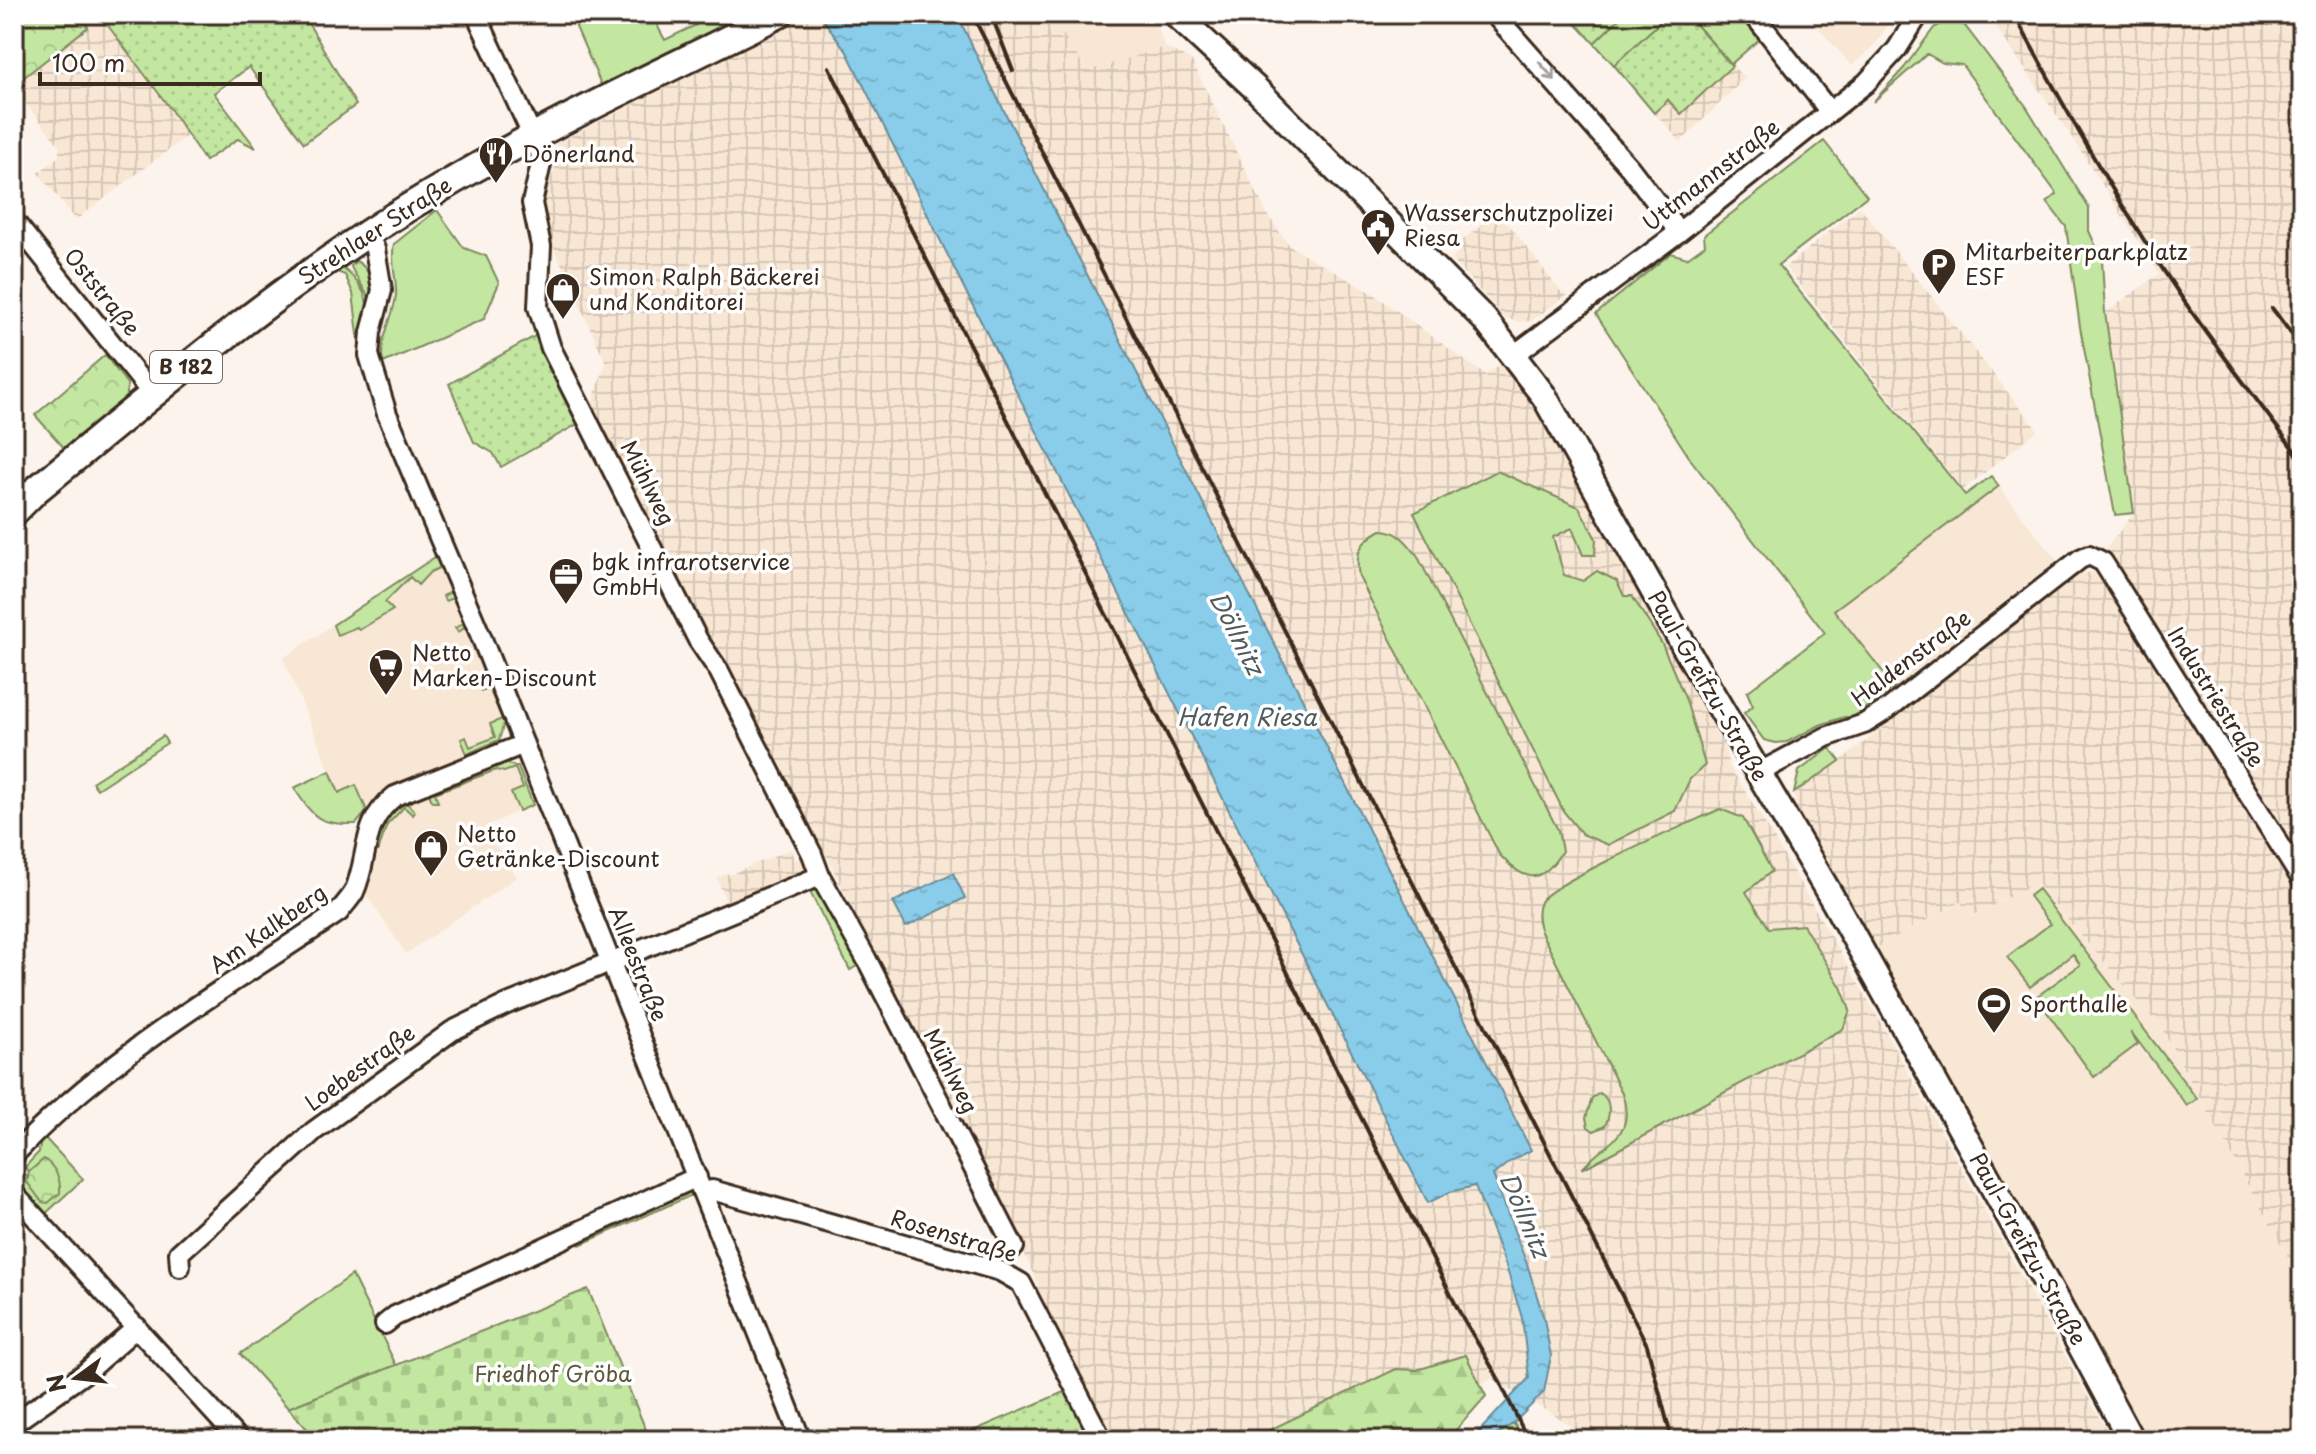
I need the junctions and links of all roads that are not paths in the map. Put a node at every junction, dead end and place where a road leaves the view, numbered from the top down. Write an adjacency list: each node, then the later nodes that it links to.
1 (476, 14): 8 (street)
2 (779, 14): 8 (main road, Strehlaer Straße / B 182)
3 (1175, 14): 12 (main road, Paul-Greifzu-Straße)
4 (1494, 14): 10 (street, one-way to 10)
5 (1753, 14): 7 (street)
6 (1919, 14): 7 (street, Uttmannstraße)
7 (1830, 112): 10 (street, Uttmannstraße)
8 (535, 137): 11 (main road, Strehlaer Straße / B 182); 18 (street, Mühlweg)
9 (14, 221): 13 (street, Oststraße)
10 (1679, 232): 12 (street, Uttmannstraße)
11 (368, 235): 13 (main road, Strehlaer Straße / B 182); 16 (street, Alleestraße)
12 (1514, 355): 17 (main road, Paul-Greifzu-Straße)
13 (152, 394): 14 (main road, Strehlaer Straße / B 182)
14 (14, 512)
15 (2080, 559): 17 (street, Haldenstraße); 19 (street, Industriestraße)
16 (524, 744): 20 (street, Alleestraße); 21 (street, Am Kalkberg)
17 (1758, 773): 32 (main road, Paul-Greifzu-Straße)
18 (820, 876): 20 (street); 24 (street, Mühlweg)
19 (2302, 880)
20 (611, 961): 22 (street, Alleestraße); 25 (street, Loebestraße)
21 (14, 1155)
22 (700, 1184): 26 (street); 30 (street, Alleestraße); 31 (street, Rosenstraße)
23 (14, 1194): 27 (street)
24 (1014, 1247)
25 (180, 1267)
26 (385, 1324)
27 (137, 1327): 28 (street); 29 (street)
28 (14, 1423)
29 (239, 1440)
30 (801, 1440)
31 (1102, 1440)
32 (2131, 1440)

